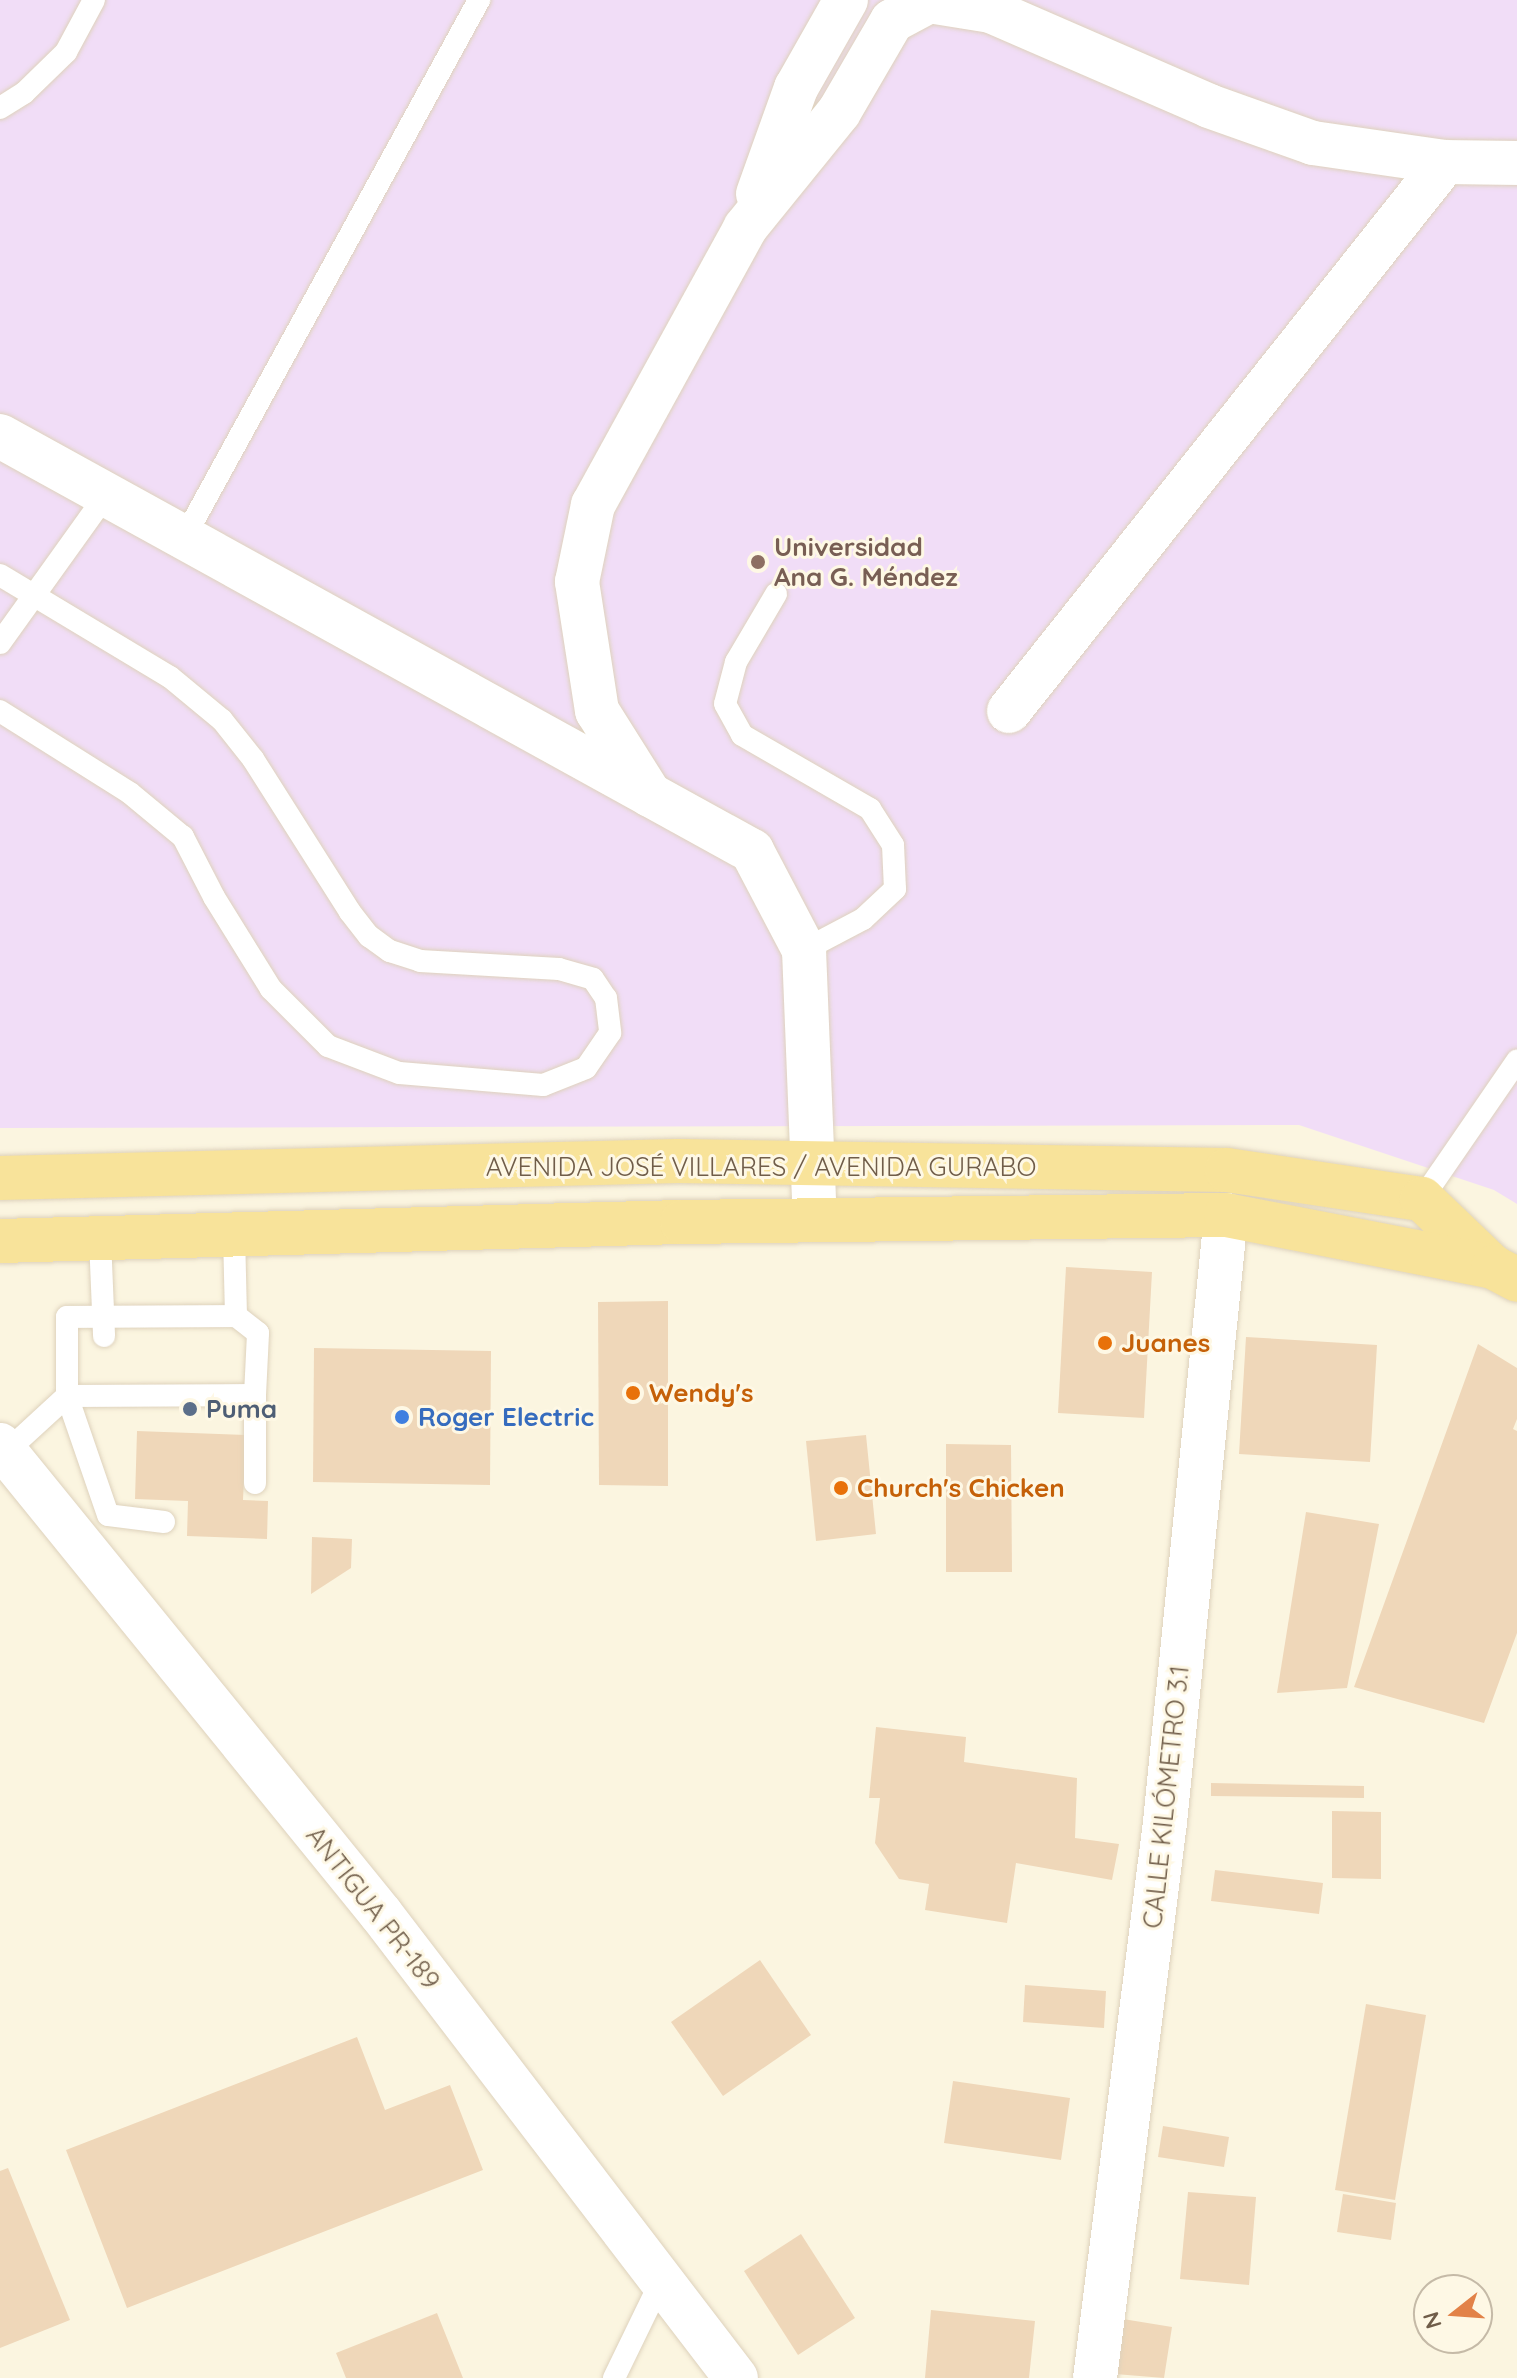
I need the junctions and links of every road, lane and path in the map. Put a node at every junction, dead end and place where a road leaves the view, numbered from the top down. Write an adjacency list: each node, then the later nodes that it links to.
1 (94, 0): 4 (lane)
2 (479, 0): 10 (lane)
3 (846, 0): 7 (street)
4 (0, 108)
5 (1445, 162): 6 (street); 7 (street); 16 (street)
6 (1517, 163)
7 (745, 228): 17 (street)
8 (0, 436): 9 (street)
9 (106, 495): 10 (street); 12 (lane)
10 (184, 538): 17 (street)
11 (0, 575): 12 (lane)
12 (35, 593): 14 (lane); 15 (lane)
13 (776, 594): 18 (lane)
14 (0, 643)
15 (0, 711)
16 (1009, 711)
17 (650, 795): 18 (street)
18 (804, 950): 20 (street)
19 (1517, 1061): 22 (lane)
20 (813, 1163): 21 (main road, AVENIDA JOSÉ VILLARES / AVENIDA GURABO); 22 (main road, AVENIDA JOSÉ VILLARES / AVENIDA GURABO); 24 (street)
21 (0, 1178)
22 (1422, 1199): 28 (main road, AVENIDA JOSÉ VILLARES / AVENIDA GURABO)
23 (1226, 1215): 24 (main road, AVENIDA JOSÉ VILLARES / AVENIDA GURABO); 28 (main road, AVENIDA JOSÉ VILLARES / AVENIDA GURABO); 41 (street, CALLE KILÓMETRO 3.1)
24 (815, 1220): 25 (main road, AVENIDA JOSÉ VILLARES / AVENIDA GURABO)
25 (234, 1235): 26 (main road, AVENIDA JOSÉ VILLARES / AVENIDA GURABO); 29 (lane)
26 (100, 1239): 27 (main road, AVENIDA JOSÉ VILLARES / AVENIDA GURABO); 31 (lane)
27 (0, 1241)
28 (1505, 1274)
29 (236, 1316): 30 (lane); 33 (lane)
30 (205, 1317): 31 (lane); 32 (lane)
31 (104, 1326): 34 (lane)
32 (206, 1340)
33 (255, 1395): 34 (lane); 36 (lane)
34 (67, 1396): 35 (lane); 37 (lane)
35 (3, 1449): 38 (street, ANTIGUA PR-189)
36 (255, 1483)
37 (164, 1522)
38 (661, 2281): 39 (lane); 40 (street, ANTIGUA PR-189)
39 (614, 2378)
40 (736, 2378)
41 (1095, 2378)

